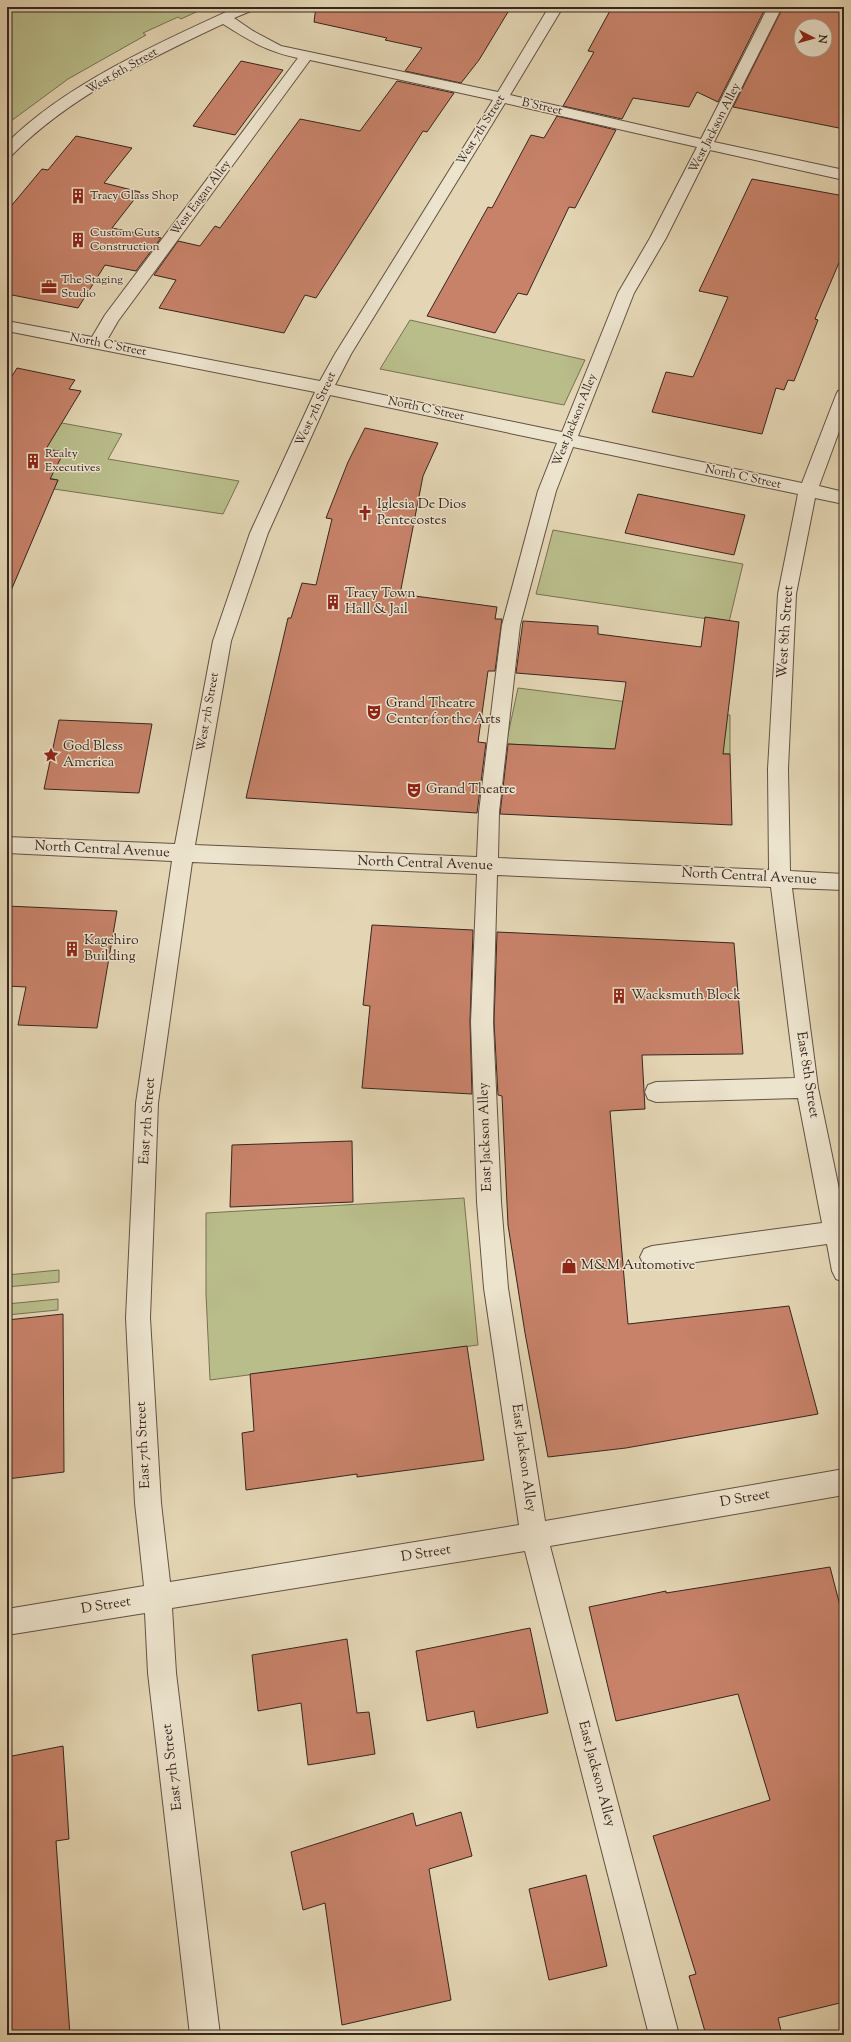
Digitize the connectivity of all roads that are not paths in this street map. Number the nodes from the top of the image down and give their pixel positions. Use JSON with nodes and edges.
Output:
{"nodes":[{"id":1,"x":248,"y":7,"type":"edge"},
{"id":2,"x":556,"y":7,"type":"edge"},
{"id":3,"x":775,"y":7,"type":"edge"},
{"id":4,"x":224,"y":18,"type":"junction"},
{"id":5,"x":307,"y":55,"type":"junction"},
{"id":6,"x":502,"y":97,"type":"junction"},
{"id":7,"x":706,"y":146,"type":"junction"},
{"id":8,"x":7,"y":152,"type":"edge"},
{"id":9,"x":844,"y":175,"type":"edge"},
{"id":10,"x":7,"y":326,"type":"edge"},
{"id":11,"x":97,"y":343,"type":"junction"},
{"id":12,"x":325,"y":388,"type":"junction"},
{"id":13,"x":844,"y":395,"type":"edge"},
{"id":14,"x":568,"y":439,"type":"junction"},
{"id":15,"x":808,"y":491,"type":"junction"},
{"id":16,"x":844,"y":498,"type":"edge"},
{"id":17,"x":7,"y":845,"type":"edge"},
{"id":18,"x":183,"y":854,"type":"junction"},
{"id":19,"x":488,"y":867,"type":"junction"},
{"id":20,"x":780,"y":878,"type":"junction"},
{"id":21,"x":844,"y":882,"type":"edge"},
{"id":22,"x":807,"y":1088,"type":"junction"},
{"id":23,"x":656,"y":1092,"type":"dead end"},
{"id":24,"x":836,"y":1232,"type":"junction"},
{"id":25,"x":652,"y":1257,"type":"dead end"},
{"id":26,"x":844,"y":1271,"type":"edge"},
{"id":27,"x":844,"y":1482,"type":"edge"},
{"id":28,"x":534,"y":1536,"type":"junction"},
{"id":29,"x":158,"y":1598,"type":"junction"},
{"id":30,"x":7,"y":1622,"type":"edge"},
{"id":31,"x":205,"y":2035,"type":"edge"},
{"id":32,"x":664,"y":2035,"type":"edge"}],
"edges":[{"from":1,"to":4,"type":"street","name":"West 6th Street"},
{"from":2,"to":6,"type":"street","name":"West 7th Street"},
{"from":3,"to":7,"type":"street","name":"West Jackson Alley"},
{"from":4,"to":5,"type":"street","name":"B Street"},
{"from":4,"to":8,"type":"street","name":"West 6th Street"},
{"from":5,"to":6,"type":"street","name":"B Street"},
{"from":5,"to":11,"type":"street","name":"West Eagan Alley"},
{"from":6,"to":7,"type":"street","name":"B Street"},
{"from":6,"to":12,"type":"street","name":"West 7th Street"},
{"from":7,"to":9,"type":"street","name":"B Street"},
{"from":7,"to":14,"type":"street","name":"West Jackson Alley"},
{"from":10,"to":11,"type":"street","name":"North C Street"},
{"from":11,"to":12,"type":"street","name":"North C Street"},
{"from":12,"to":14,"type":"street","name":"North C Street"},
{"from":12,"to":18,"type":"street","name":"West 7th Street"},
{"from":13,"to":15,"type":"street","name":"West 8th Street"},
{"from":14,"to":15,"type":"street","name":"North C Street"},
{"from":14,"to":19,"type":"street","name":"West Jackson Alley"},
{"from":15,"to":16,"type":"street","name":"North C Street"},
{"from":15,"to":20,"type":"street","name":"West 8th Street"},
{"from":17,"to":18,"type":"street","name":"North Central Avenue"},
{"from":18,"to":19,"type":"street","name":"North Central Avenue"},
{"from":18,"to":29,"type":"street","name":"East 7th Street"},
{"from":19,"to":20,"type":"street","name":"North Central Avenue"},
{"from":19,"to":28,"type":"street","name":"East Jackson Alley"},
{"from":20,"to":21,"type":"street","name":"North Central Avenue"},
{"from":20,"to":22,"type":"street","name":"East 8th Street"},
{"from":22,"to":23,"type":"street"},
{"from":22,"to":24,"type":"street","name":"East 8th Street"},
{"from":24,"to":25,"type":"street"},
{"from":24,"to":26,"type":"street","name":"East 8th Street"},
{"from":27,"to":28,"type":"street","name":"D Street"},
{"from":28,"to":29,"type":"street","name":"D Street"},
{"from":28,"to":32,"type":"street","name":"East Jackson Alley"},
{"from":29,"to":30,"type":"street","name":"D Street"},
{"from":29,"to":31,"type":"street","name":"East 7th Street"}]}
